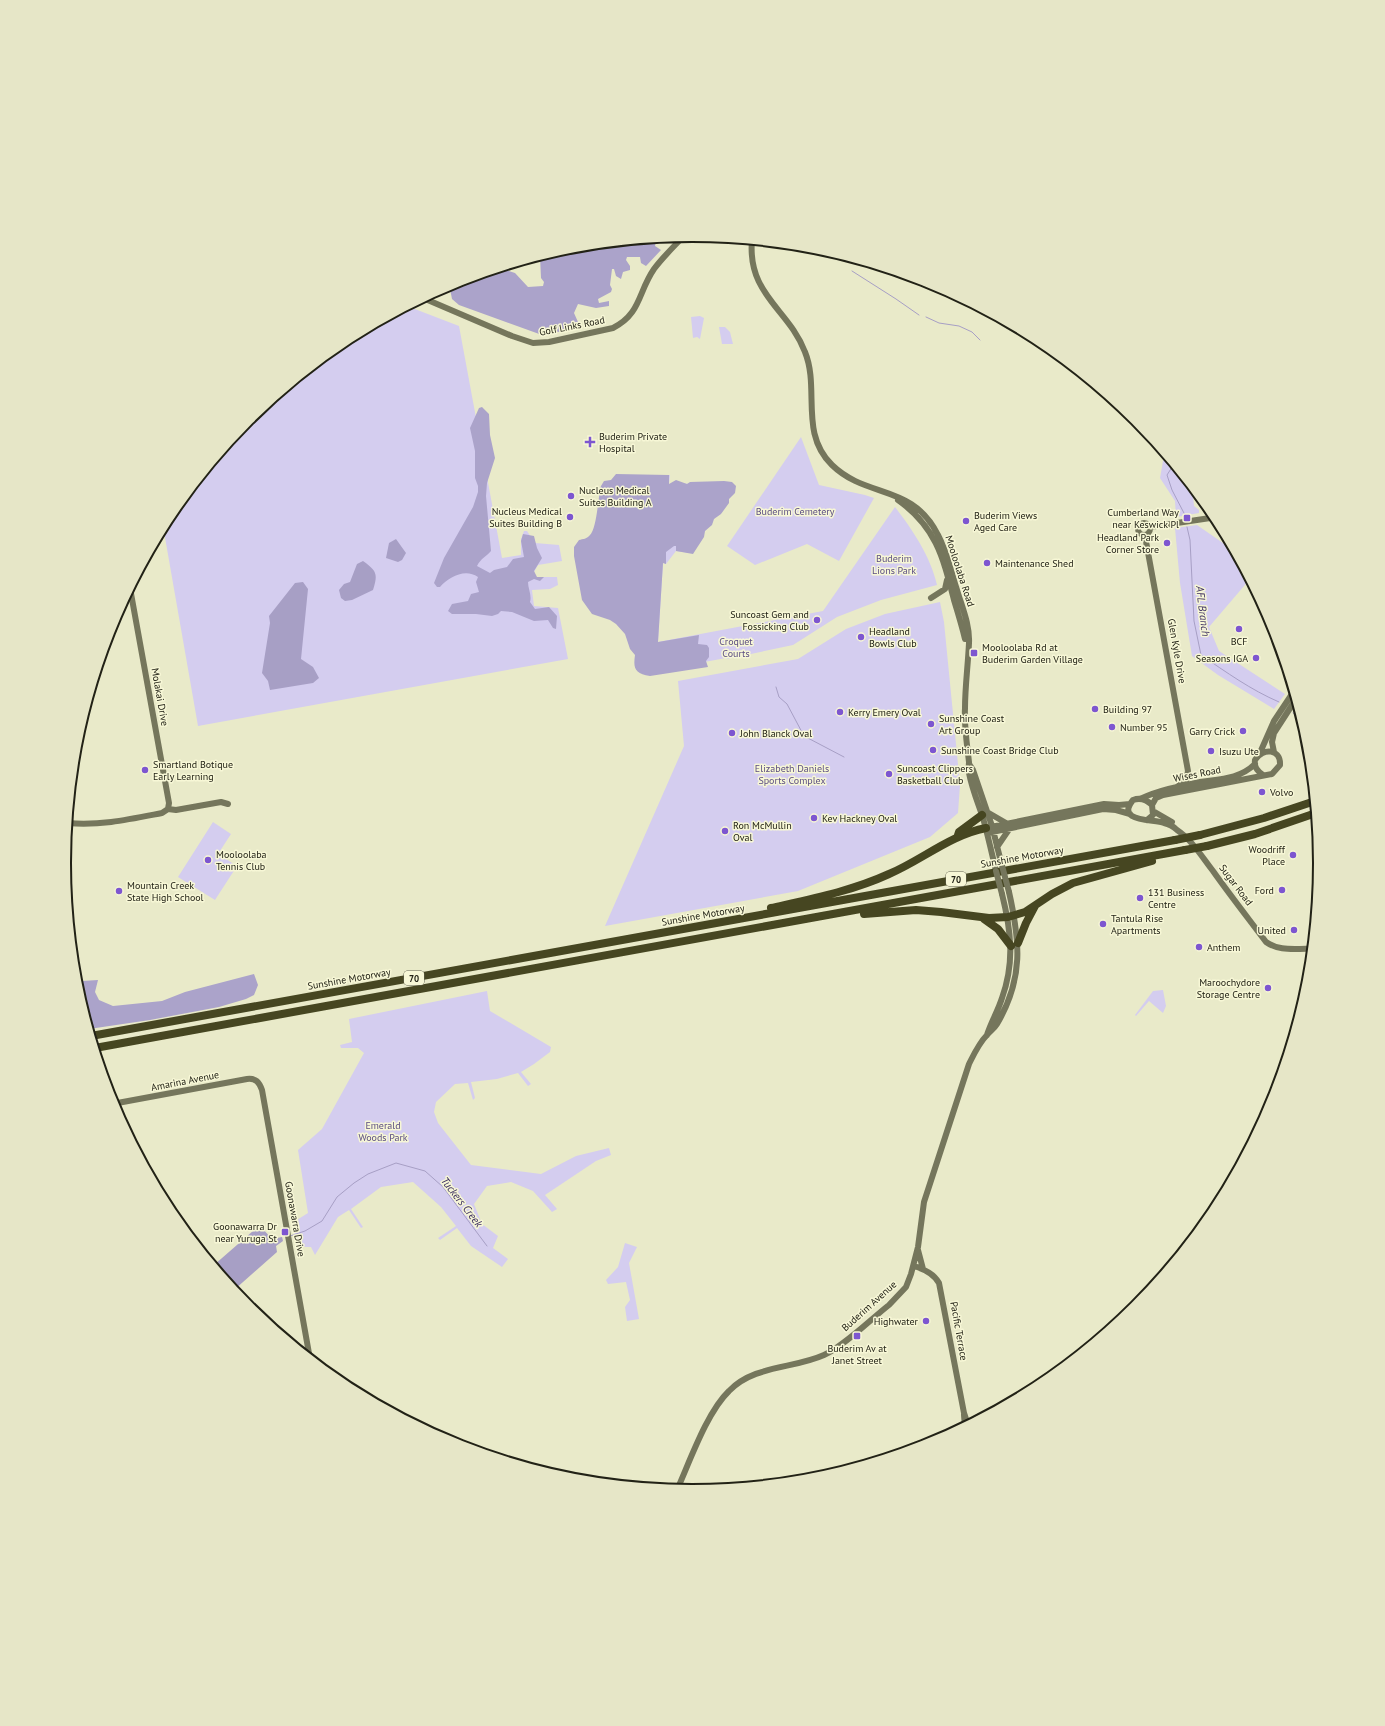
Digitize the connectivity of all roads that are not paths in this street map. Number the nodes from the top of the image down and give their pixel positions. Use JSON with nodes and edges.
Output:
{"nodes":[{"id":1,"x":678,"y":242,"type":"edge"},
{"id":2,"x":753,"y":245,"type":"edge"},
{"id":3,"x":429,"y":301,"type":"edge"},
{"id":4,"x":892,"y":495,"type":"junction"},
{"id":5,"x":1209,"y":518,"type":"edge"},
{"id":6,"x":1150,"y":527,"type":"junction"},
{"id":7,"x":1145,"y":536,"type":"junction"},
{"id":8,"x":946,"y":571,"type":"junction"},
{"id":9,"x":131,"y":596,"type":"edge"},
{"id":10,"x":931,"y":598,"type":"dead end"},
{"id":11,"x":968,"y":652,"type":"junction"},
{"id":12,"x":1291,"y":696,"type":"edge"},
{"id":13,"x":1293,"y":703,"type":"edge"},
{"id":14,"x":1274,"y":752,"type":"junction"},
{"id":15,"x":1259,"y":755,"type":"junction"},
{"id":16,"x":1255,"y":764,"type":"junction"},
{"id":17,"x":1188,"y":771,"type":"junction"},
{"id":18,"x":1263,"y":774,"type":"junction"},
{"id":19,"x":1201,"y":782,"type":"junction"},
{"id":20,"x":1175,"y":788,"type":"junction"},
{"id":21,"x":1140,"y":798,"type":"junction"},
{"id":22,"x":1311,"y":802,"type":"edge"},
{"id":23,"x":228,"y":804,"type":"dead end"},
{"id":24,"x":1130,"y":804,"type":"junction"},
{"id":25,"x":1153,"y":808,"type":"junction"},
{"id":26,"x":168,"y":809,"type":"junction"},
{"id":27,"x":985,"y":813,"type":"junction"},
{"id":28,"x":1130,"y":814,"type":"junction"},
{"id":29,"x":1312,"y":814,"type":"edge"},
{"id":30,"x":1147,"y":820,"type":"junction"},
{"id":31,"x":72,"y":823,"type":"edge"},
{"id":32,"x":1008,"y":826,"type":"junction"},
{"id":33,"x":990,"y":830,"type":"junction"},
{"id":34,"x":956,"y":838,"type":"junction"},
{"id":35,"x":1191,"y":842,"type":"junction"},
{"id":36,"x":997,"y":847,"type":"junction"},
{"id":37,"x":1167,"y":854,"type":"junction"},
{"id":38,"x":998,"y":862,"type":"junction"},
{"id":39,"x":1036,"y":906,"type":"junction"},
{"id":40,"x":1011,"y":917,"type":"junction"},
{"id":41,"x":982,"y":918,"type":"junction"},
{"id":42,"x":737,"y":919,"type":"junction"},
{"id":43,"x":783,"y":924,"type":"junction"},
{"id":44,"x":1015,"y":945,"type":"junction"},
{"id":45,"x":1308,"y":949,"type":"edge"},
{"id":46,"x":95,"y":1035,"type":"edge"},
{"id":47,"x":987,"y":1035,"type":"joint"},
{"id":48,"x":99,"y":1047,"type":"edge"},
{"id":49,"x":259,"y":1083,"type":"joint"},
{"id":50,"x":119,"y":1103,"type":"edge"},
{"id":51,"x":918,"y":1247,"type":"junction"},
{"id":52,"x":914,"y":1266,"type":"junction"},
{"id":53,"x":923,"y":1269,"type":"junction"},
{"id":54,"x":309,"y":1352,"type":"edge"},
{"id":55,"x":968,"y":1420,"type":"edge"},
{"id":56,"x":680,"y":1484,"type":"edge"}],
"edges":[{"from":1,"to":3,"type":"main road","name":"Golf Links Road"},
{"from":2,"to":4,"type":"main road","name":"Mooloolaba Road"},
{"from":4,"to":8,"type":"main road","name":"Mooloolaba Road"},
{"from":4,"to":11,"type":"main road","name":"Mooloolaba Road"},
{"from":5,"to":6,"type":"main road"},
{"from":6,"to":7,"type":"main road"},
{"from":6,"to":7,"type":"main road"},
{"from":7,"to":17,"type":"main road","name":"Glen Kyle Drive"},
{"from":8,"to":10,"type":"main road"},
{"from":8,"to":11,"type":"main road","name":"Mooloolaba Road"},
{"from":9,"to":26,"type":"main road","name":"Molakai Drive"},
{"from":11,"to":27,"type":"main road","name":"Mooloolaba Road"},
{"from":12,"to":15,"type":"main road"},
{"from":13,"to":14,"type":"main road"},
{"from":14,"to":15,"type":"main road"},
{"from":14,"to":18,"type":"main road"},
{"from":15,"to":16,"type":"main road"},
{"from":16,"to":18,"type":"main road"},
{"from":16,"to":19,"type":"main road","name":"Wises Road"},
{"from":17,"to":19,"type":"main road"},
{"from":17,"to":20,"type":"main road"},
{"from":18,"to":25,"type":"main road","name":"Wises Road"},
{"from":19,"to":20,"type":"main road","name":"Wises Road"},
{"from":20,"to":21,"type":"main road","name":"Wises Road"},
{"from":21,"to":24,"type":"main road"},
{"from":21,"to":25,"type":"main road"},
{"from":22,"to":42,"type":"highway","name":"Sunshine Motorway","number":"70","bridge":true},
{"from":23,"to":26,"type":"main road"},
{"from":24,"to":28,"type":"main road"},
{"from":24,"to":32,"type":"main road"},
{"from":25,"to":30,"type":"main road"},
{"from":25,"to":35,"type":"main road"},
{"from":26,"to":31,"type":"main road"},
{"from":27,"to":32,"type":"main road"},
{"from":27,"to":33,"type":"main road","name":"Mooloolaba Road"},
{"from":27,"to":34,"type":"highway"},
{"from":28,"to":30,"type":"main road"},
{"from":28,"to":32,"type":"main road"},
{"from":29,"to":37,"type":"highway","number":"70","bridge":true},
{"from":30,"to":35,"type":"main road","name":"Sugar Road"},
{"from":32,"to":33,"type":"main road"},
{"from":32,"to":36,"type":"main road"},
{"from":33,"to":34,"type":"highway"},
{"from":33,"to":36,"type":"main road","name":"Mooloolaba Road"},
{"from":33,"to":38,"type":"main road","name":"Mooloolaba Road"},
{"from":34,"to":42,"type":"highway"},
{"from":35,"to":45,"type":"main road","name":"Sugar Road"},
{"from":36,"to":38,"type":"main road","name":"Mooloolaba Road"},
{"from":37,"to":39,"type":"highway"},
{"from":37,"to":43,"type":"highway","number":"70"},
{"from":38,"to":40,"type":"main road","name":"Mooloolaba Road","bridge":true},
{"from":39,"to":40,"type":"highway"},
{"from":39,"to":44,"type":"highway"},
{"from":40,"to":41,"type":"highway"},
{"from":40,"to":44,"type":"main road","name":"Mooloolaba Road"},
{"from":41,"to":43,"type":"highway"},
{"from":41,"to":44,"type":"highway"},
{"from":42,"to":46,"type":"highway","name":"Sunshine Motorway","number":"70"},
{"from":43,"to":48,"type":"highway","number":"70"},
{"from":44,"to":47,"type":"main road","name":"Mooloolaba Road"},
{"from":47,"to":51,"type":"main road","name":"Buderim Avenue"},
{"from":49,"to":50,"type":"main road","name":"Amarina Avenue"},
{"from":49,"to":54,"type":"main road","name":"Goonawarra Drive"},
{"from":51,"to":52,"type":"main road","name":"Buderim Avenue"},
{"from":51,"to":53,"type":"main road"},
{"from":52,"to":53,"type":"main road","name":"Pacific Terrace"},
{"from":52,"to":56,"type":"main road","name":"Buderim Avenue"},
{"from":53,"to":55,"type":"main road","name":"Pacific Terrace"}]}
